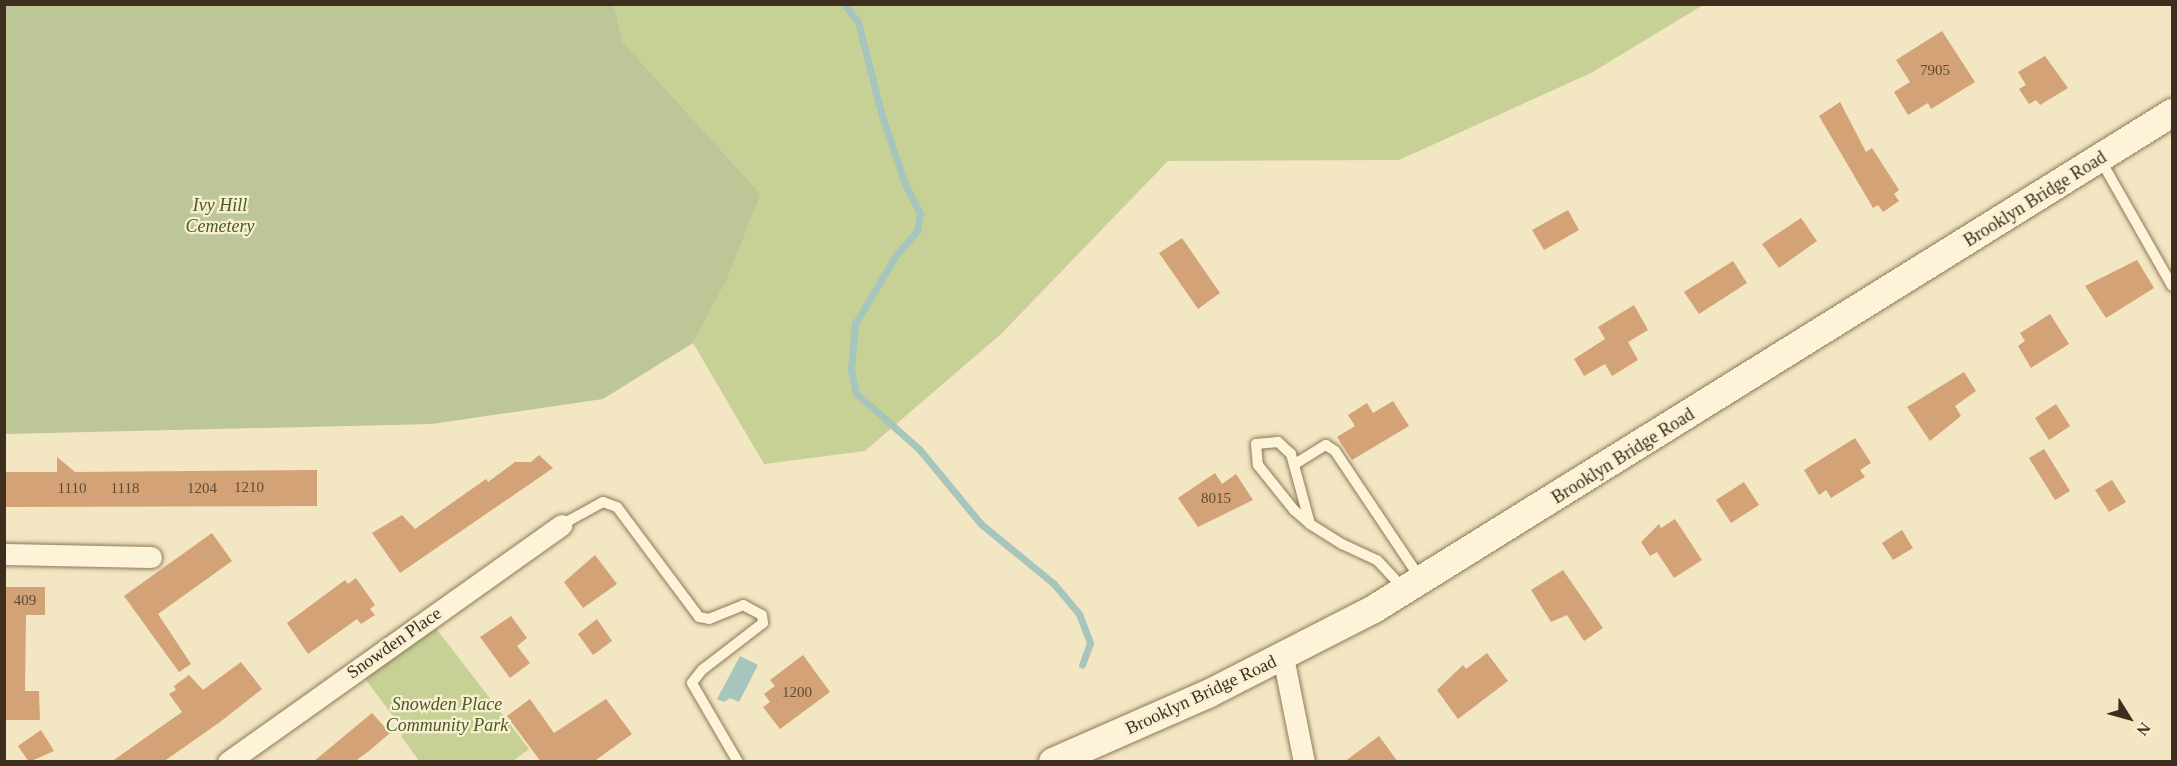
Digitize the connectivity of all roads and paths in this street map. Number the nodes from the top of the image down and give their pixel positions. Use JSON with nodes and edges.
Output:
{"nodes":[{"id":1,"x":2172,"y":113,"type":"edge"},
{"id":2,"x":2100,"y":158,"type":"junction"},
{"id":3,"x":2172,"y":286,"type":"edge"},
{"id":4,"x":1295,"y":464,"type":"junction"},
{"id":5,"x":1310,"y":524,"type":"junction"},
{"id":6,"x":561,"y":525,"type":"joint"},
{"id":7,"x":4,"y":554,"type":"edge"},
{"id":8,"x":151,"y":556,"type":"dead end"},
{"id":9,"x":1413,"y":585,"type":"junction"},
{"id":10,"x":1282,"y":657,"type":"junction"},
{"id":11,"x":228,"y":762,"type":"edge"},
{"id":12,"x":738,"y":762,"type":"edge"},
{"id":13,"x":1053,"y":762,"type":"edge"},
{"id":14,"x":1304,"y":762,"type":"edge"}],
"edges":[{"from":1,"to":2,"type":"street","name":"Brooklyn Bridge Road"},
{"from":2,"to":3,"type":"lane"},
{"from":2,"to":9,"type":"street","name":"Brooklyn Bridge Road"},
{"from":4,"to":5,"type":"lane"},
{"from":4,"to":5,"type":"lane"},
{"from":4,"to":9,"type":"lane"},
{"from":5,"to":9,"type":"lane"},
{"from":6,"to":11,"type":"street","name":"Snowden Place"},
{"from":6,"to":12,"type":"lane"},
{"from":7,"to":8,"type":"street"},
{"from":9,"to":10,"type":"street","name":"Brooklyn Bridge Road"},
{"from":10,"to":13,"type":"street","name":"Brooklyn Bridge Road"},
{"from":10,"to":14,"type":"street"}]}
